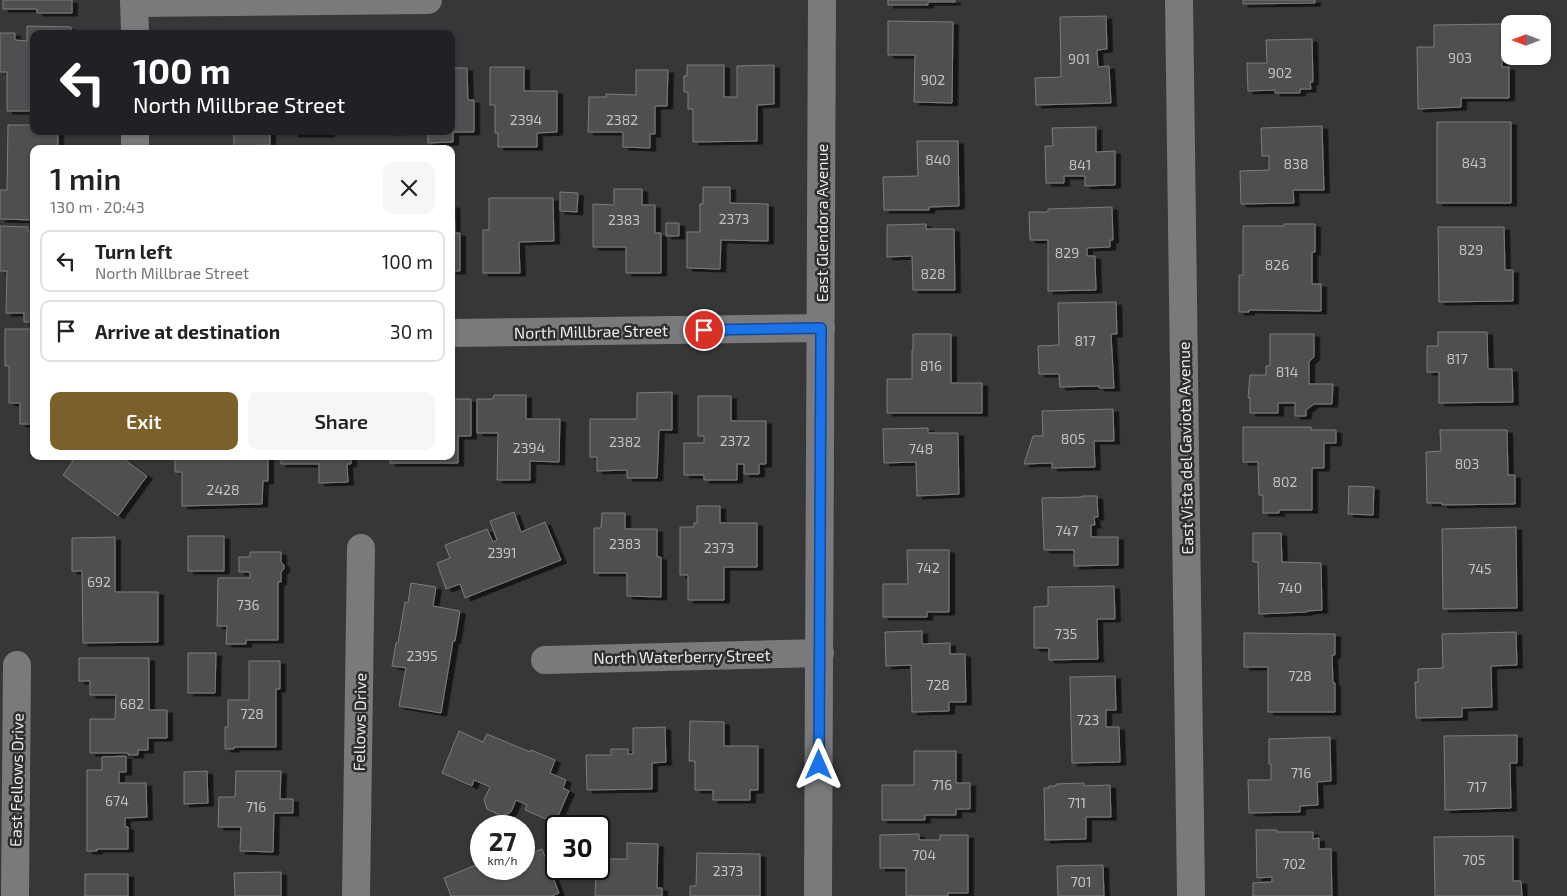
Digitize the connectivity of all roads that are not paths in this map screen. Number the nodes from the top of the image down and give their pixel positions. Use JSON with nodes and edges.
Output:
{"nodes":[{"id":1,"x":428,"y":0,"type":"edge"},
{"id":2,"x":822,"y":0,"type":"edge"},
{"id":3,"x":1179,"y":0,"type":"edge"},
{"id":4,"x":134,"y":1,"type":"edge"},
{"id":5,"x":135,"y":30,"type":"edge"},
{"id":6,"x":821,"y":328,"type":"junction"},
{"id":7,"x":455,"y":333,"type":"edge"},
{"id":8,"x":361,"y":548,"type":"dead end"},
{"id":9,"x":820,"y":653,"type":"junction"},
{"id":10,"x":545,"y":660,"type":"dead end"},
{"id":11,"x":17,"y":665,"type":"dead end"},
{"id":12,"x":15,"y":896,"type":"edge"},
{"id":13,"x":356,"y":896,"type":"edge"},
{"id":14,"x":818,"y":896,"type":"edge"},
{"id":15,"x":1191,"y":896,"type":"edge"}],
"edges":[{"from":1,"to":4,"type":"street"},
{"from":2,"to":6,"type":"street","name":"East Glendora Avenue"},
{"from":3,"to":15,"type":"street","name":"East Vista del Gaviota Avenue"},
{"from":4,"to":5,"type":"street"},
{"from":6,"to":7,"type":"street","name":"North Millbrae Street"},
{"from":6,"to":9,"type":"street","name":"East Glendora Avenue"},
{"from":8,"to":13,"type":"street","name":"Fellows Drive"},
{"from":9,"to":10,"type":"street","name":"North Waterberry Street"},
{"from":9,"to":14,"type":"street","name":"East Glendora Avenue"},
{"from":11,"to":12,"type":"street","name":"East Fellows Drive"}]}
